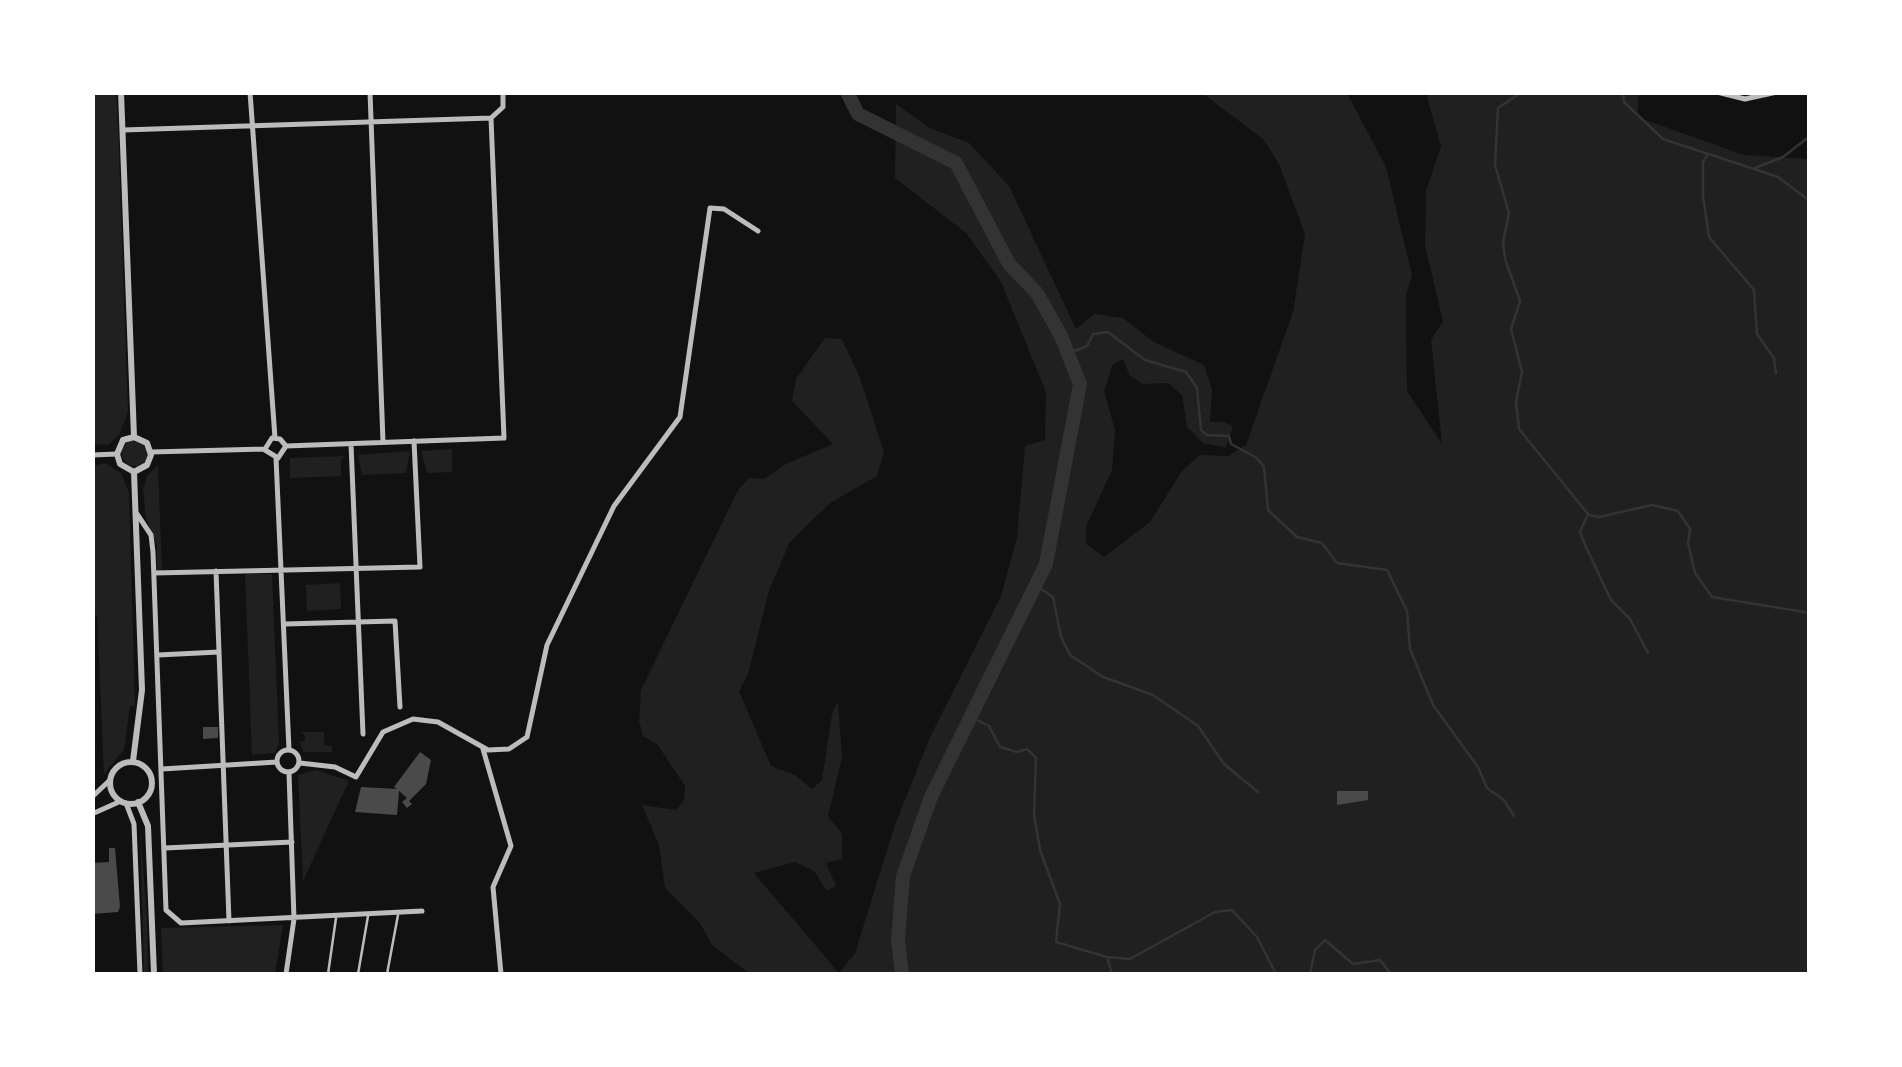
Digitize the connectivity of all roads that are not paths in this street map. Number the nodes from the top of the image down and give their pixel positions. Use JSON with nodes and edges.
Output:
{"nodes":[{"id":1,"x":121,"y":92,"type":"edge"},
{"id":2,"x":250,"y":92,"type":"edge"},
{"id":3,"x":370,"y":92,"type":"edge"},
{"id":4,"x":503,"y":92,"type":"edge"},
{"id":5,"x":1717,"y":92,"type":"edge"},
{"id":6,"x":1777,"y":92,"type":"edge"},
{"id":7,"x":491,"y":118,"type":"junction"},
{"id":8,"x":372,"y":121,"type":"junction"},
{"id":9,"x":251,"y":125,"type":"junction"},
{"id":10,"x":123,"y":130,"type":"junction"},
{"id":11,"x":758,"y":231,"type":"dead end"},
{"id":12,"x":134,"y":437,"type":"junction"},
{"id":13,"x":275,"y":438,"type":"junction"},
{"id":14,"x":383,"y":442,"type":"junction"},
{"id":15,"x":414,"y":442,"type":"junction"},
{"id":16,"x":350,"y":444,"type":"junction"},
{"id":17,"x":286,"y":446,"type":"junction"},
{"id":18,"x":265,"y":449,"type":"junction"},
{"id":19,"x":150,"y":452,"type":"junction"},
{"id":20,"x":117,"y":454,"type":"junction"},
{"id":21,"x":92,"y":455,"type":"edge"},
{"id":22,"x":276,"y":458,"type":"junction"},
{"id":23,"x":134,"y":472,"type":"junction"},
{"id":24,"x":136,"y":514,"type":"junction"},
{"id":25,"x":357,"y":568,"type":"junction"},
{"id":26,"x":281,"y":569,"type":"junction"},
{"id":27,"x":216,"y":570,"type":"junction"},
{"id":28,"x":154,"y":573,"type":"junction"},
{"id":29,"x":359,"y":622,"type":"junction"},
{"id":30,"x":284,"y":624,"type":"junction"},
{"id":31,"x":219,"y":652,"type":"junction"},
{"id":32,"x":158,"y":655,"type":"junction"},
{"id":33,"x":400,"y":707,"type":"dead end"},
{"id":34,"x":362,"y":734,"type":"dead end"},
{"id":35,"x":482,"y":749,"type":"junction"},
{"id":36,"x":289,"y":750,"type":"junction"},
{"id":37,"x":133,"y":762,"type":"junction"},
{"id":38,"x":277,"y":762,"type":"junction"},
{"id":39,"x":300,"y":763,"type":"junction"},
{"id":40,"x":224,"y":766,"type":"junction"},
{"id":41,"x":162,"y":769,"type":"junction"},
{"id":42,"x":289,"y":773,"type":"junction"},
{"id":43,"x":110,"y":780,"type":"junction"},
{"id":44,"x":92,"y":797,"type":"edge"},
{"id":45,"x":123,"y":802,"type":"junction"},
{"id":46,"x":138,"y":802,"type":"junction"},
{"id":47,"x":92,"y":814,"type":"edge"},
{"id":48,"x":292,"y":842,"type":"junction"},
{"id":49,"x":226,"y":844,"type":"junction"},
{"id":50,"x":165,"y":848,"type":"junction"},
{"id":51,"x":422,"y":912,"type":"dead end"},
{"id":52,"x":398,"y":913,"type":"junction"},
{"id":53,"x":368,"y":915,"type":"junction"},
{"id":54,"x":336,"y":916,"type":"junction"},
{"id":55,"x":294,"y":919,"type":"junction"},
{"id":56,"x":229,"y":921,"type":"junction"},
{"id":57,"x":140,"y":974,"type":"edge"},
{"id":58,"x":154,"y":974,"type":"edge"},
{"id":59,"x":286,"y":974,"type":"edge"},
{"id":60,"x":328,"y":974,"type":"edge"},
{"id":61,"x":358,"y":974,"type":"edge"},
{"id":62,"x":387,"y":974,"type":"edge"},
{"id":63,"x":501,"y":974,"type":"edge"}],
"edges":[{"from":1,"to":10,"type":"street"},
{"from":2,"to":9,"type":"street"},
{"from":3,"to":8,"type":"street"},
{"from":4,"to":7,"type":"street"},
{"from":5,"to":6,"type":"street"},
{"from":7,"to":8,"type":"street"},
{"from":7,"to":15,"type":"street"},
{"from":8,"to":9,"type":"street"},
{"from":8,"to":14,"type":"street"},
{"from":9,"to":10,"type":"street"},
{"from":9,"to":13,"type":"street"},
{"from":10,"to":12,"type":"street"},
{"from":11,"to":35,"type":"street"},
{"from":12,"to":19,"type":"street"},
{"from":12,"to":20,"type":"street"},
{"from":13,"to":17,"type":"street"},
{"from":13,"to":18,"type":"street"},
{"from":14,"to":15,"type":"street"},
{"from":14,"to":16,"type":"street"},
{"from":15,"to":25,"type":"street"},
{"from":16,"to":17,"type":"street"},
{"from":16,"to":25,"type":"street"},
{"from":17,"to":22,"type":"street"},
{"from":18,"to":19,"type":"street"},
{"from":18,"to":22,"type":"street"},
{"from":19,"to":23,"type":"street"},
{"from":20,"to":21,"type":"street"},
{"from":20,"to":23,"type":"street"},
{"from":22,"to":26,"type":"street"},
{"from":23,"to":24,"type":"street"},
{"from":24,"to":28,"type":"street"},
{"from":24,"to":37,"type":"street"},
{"from":25,"to":26,"type":"street"},
{"from":25,"to":29,"type":"street"},
{"from":26,"to":27,"type":"street"},
{"from":26,"to":30,"type":"street"},
{"from":27,"to":28,"type":"street"},
{"from":27,"to":31,"type":"street"},
{"from":28,"to":32,"type":"street"},
{"from":29,"to":30,"type":"street"},
{"from":29,"to":33,"type":"street"},
{"from":29,"to":34,"type":"street"},
{"from":30,"to":36,"type":"street"},
{"from":31,"to":32,"type":"street"},
{"from":31,"to":40,"type":"street"},
{"from":32,"to":41,"type":"street"},
{"from":35,"to":39,"type":"street"},
{"from":35,"to":63,"type":"street"},
{"from":36,"to":38,"type":"street"},
{"from":36,"to":39,"type":"street"},
{"from":37,"to":43,"type":"street"},
{"from":37,"to":46,"type":"street"},
{"from":38,"to":40,"type":"street"},
{"from":38,"to":42,"type":"street"},
{"from":39,"to":42,"type":"street"},
{"from":40,"to":41,"type":"street"},
{"from":40,"to":49,"type":"street"},
{"from":41,"to":50,"type":"street"},
{"from":42,"to":48,"type":"street"},
{"from":43,"to":44,"type":"street"},
{"from":43,"to":45,"type":"street"},
{"from":45,"to":46,"type":"street"},
{"from":45,"to":47,"type":"street"},
{"from":45,"to":57,"type":"street"},
{"from":46,"to":58,"type":"street"},
{"from":48,"to":49,"type":"street"},
{"from":48,"to":55,"type":"street"},
{"from":49,"to":50,"type":"street"},
{"from":49,"to":56,"type":"street"},
{"from":50,"to":56,"type":"street"},
{"from":51,"to":52,"type":"street"},
{"from":52,"to":53,"type":"street"},
{"from":52,"to":62,"type":"lane"},
{"from":53,"to":54,"type":"street"},
{"from":53,"to":61,"type":"lane"},
{"from":54,"to":55,"type":"street"},
{"from":54,"to":60,"type":"lane"},
{"from":55,"to":56,"type":"street"},
{"from":55,"to":59,"type":"street"}]}
